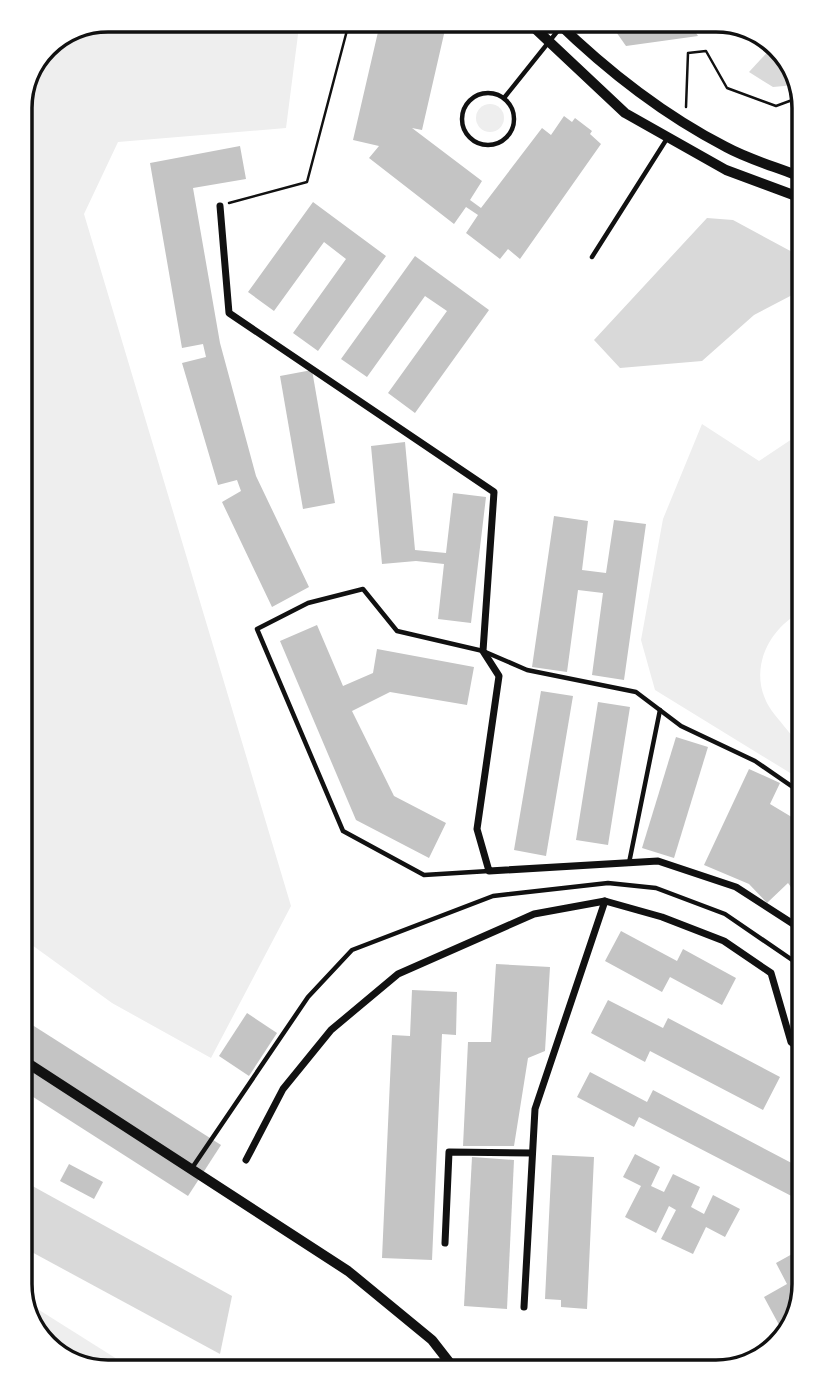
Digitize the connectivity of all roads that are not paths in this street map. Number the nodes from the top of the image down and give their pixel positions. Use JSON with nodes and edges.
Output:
{"nodes":[{"id":1,"x":538,"y":32,"type":"edge"},
{"id":2,"x":554,"y":32,"type":"edge"},
{"id":3,"x":568,"y":32,"type":"edge"},
{"id":4,"x":549,"y":42,"type":"junction"},
{"id":5,"x":504,"y":98,"type":"junction"},
{"id":6,"x":668,"y":137,"type":"junction"},
{"id":7,"x":792,"y":173,"type":"edge"},
{"id":8,"x":792,"y":195,"type":"edge"},
{"id":9,"x":220,"y":206,"type":"road end"},
{"id":10,"x":592,"y":257,"type":"dead end"},
{"id":11,"x":483,"y":650,"type":"junction"},
{"id":12,"x":660,"y":710,"type":"junction"},
{"id":13,"x":792,"y":786,"type":"edge"},
{"id":14,"x":629,"y":863,"type":"junction"},
{"id":15,"x":489,"y":871,"type":"junction"},
{"id":16,"x":605,"y":901,"type":"junction"},
{"id":17,"x":792,"y":923,"type":"edge"},
{"id":18,"x":792,"y":960,"type":"edge"},
{"id":19,"x":792,"y":1043,"type":"edge"},
{"id":20,"x":32,"y":1066,"type":"edge"},
{"id":21,"x":533,"y":1153,"type":"junction"},
{"id":22,"x":246,"y":1160,"type":"dead end"},
{"id":23,"x":191,"y":1168,"type":"junction"},
{"id":24,"x":445,"y":1243,"type":"dead end"},
{"id":25,"x":524,"y":1307,"type":"dead end"},
{"id":26,"x":447,"y":1360,"type":"edge"}],
"edges":[{"from":1,"to":4,"type":"street"},
{"from":2,"to":4,"type":"lane"},
{"from":3,"to":7,"type":"street"},
{"from":4,"to":5,"type":"lane"},
{"from":4,"to":6,"type":"street"},
{"from":5,"to":5,"type":"lane"},
{"from":6,"to":8,"type":"street"},
{"from":6,"to":10,"type":"lane"},
{"from":9,"to":11,"type":"street"},
{"from":11,"to":12,"type":"lane"},
{"from":11,"to":15,"type":"street"},
{"from":11,"to":15,"type":"lane"},
{"from":12,"to":13,"type":"lane"},
{"from":12,"to":14,"type":"lane"},
{"from":14,"to":15,"type":"street"},
{"from":14,"to":17,"type":"street"},
{"from":16,"to":19,"type":"street"},
{"from":16,"to":21,"type":"street"},
{"from":16,"to":22,"type":"street"},
{"from":18,"to":23,"type":"lane"},
{"from":20,"to":23,"type":"street"},
{"from":21,"to":24,"type":"street"},
{"from":21,"to":25,"type":"street"},
{"from":23,"to":26,"type":"street"}]}
